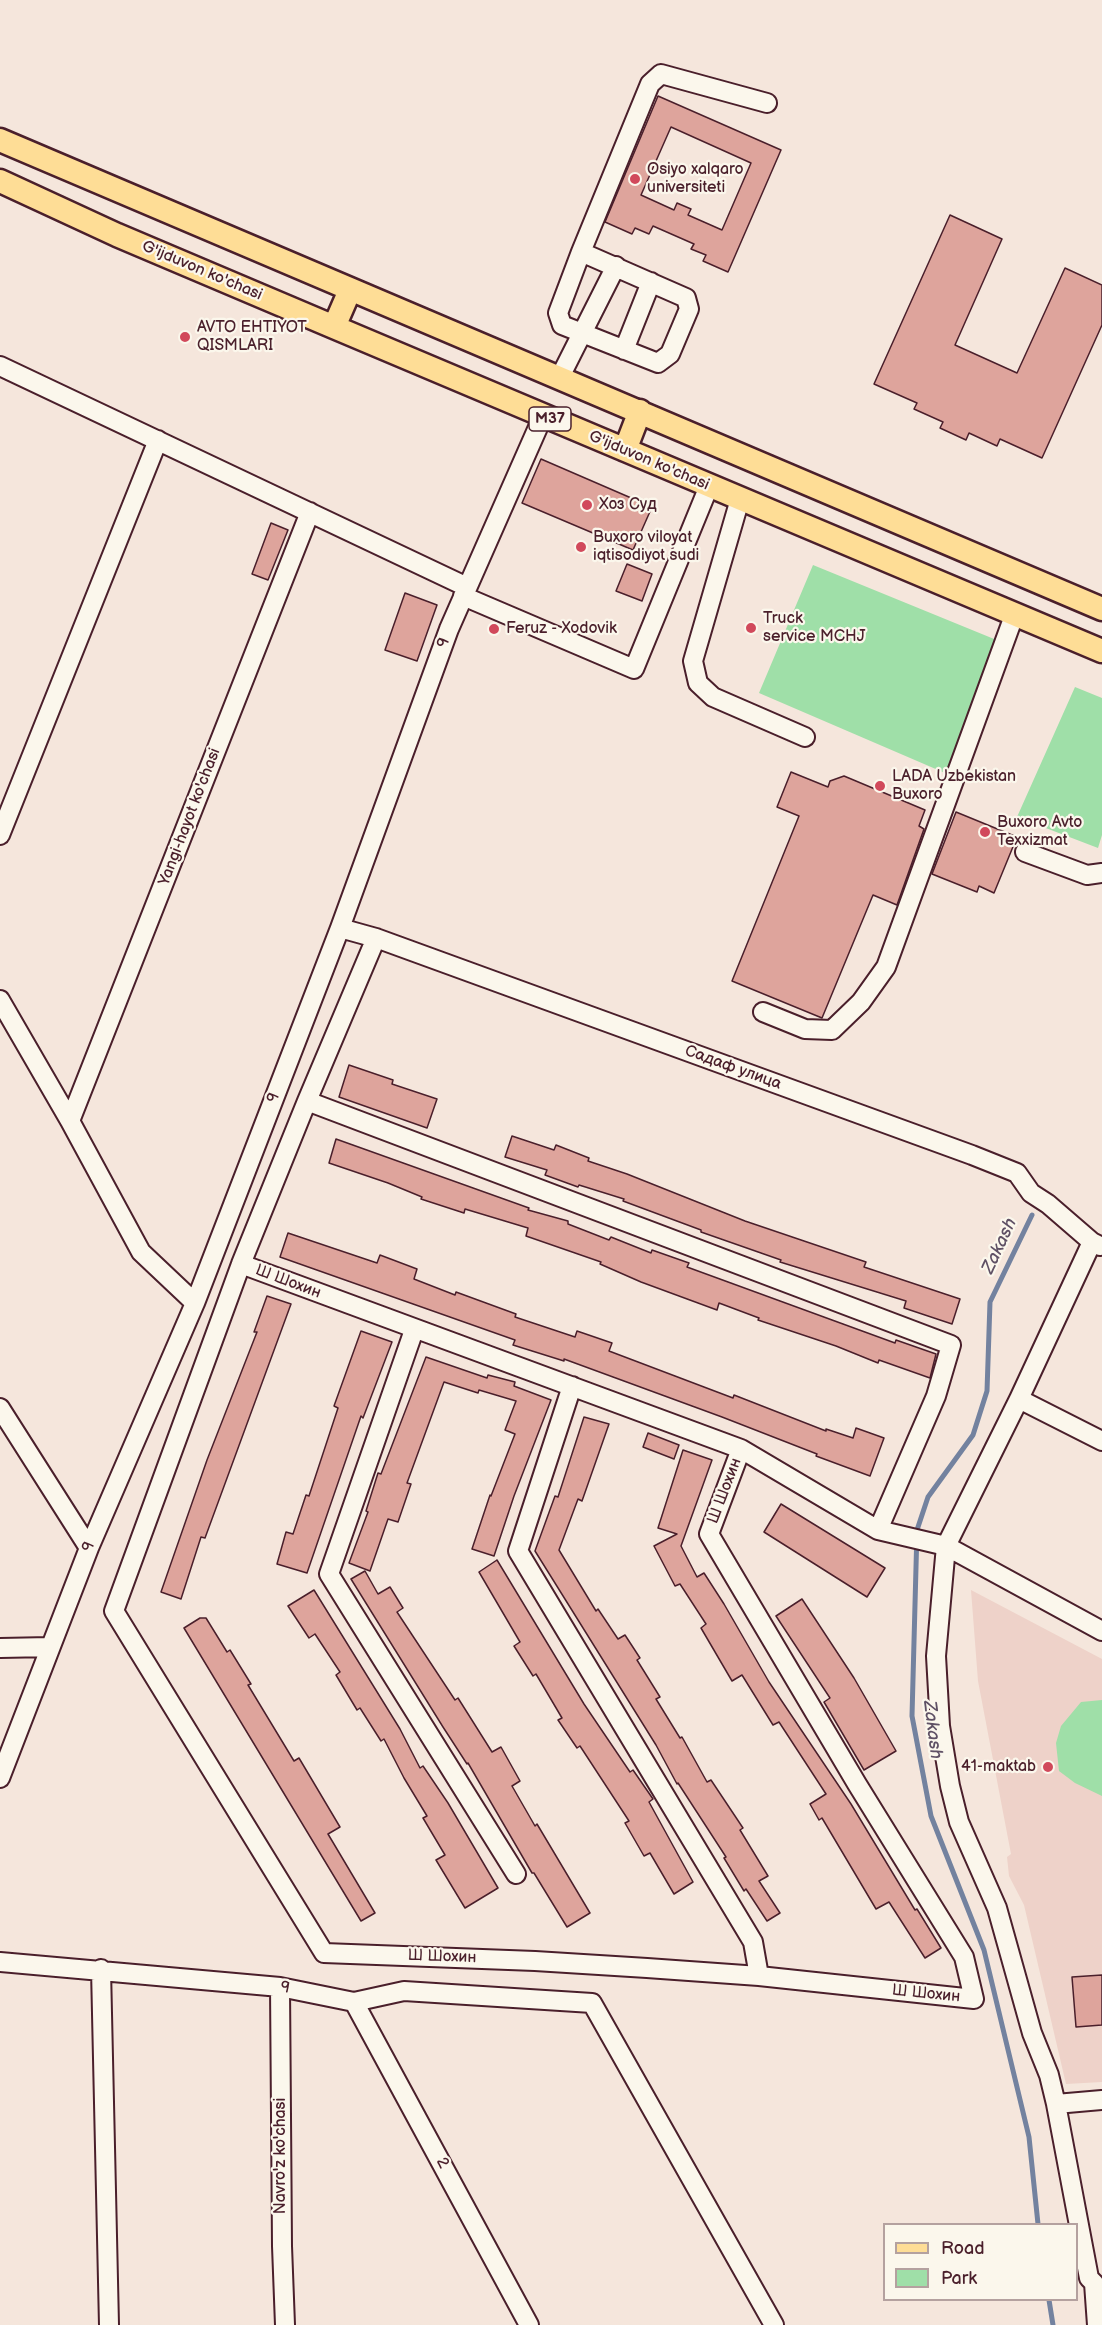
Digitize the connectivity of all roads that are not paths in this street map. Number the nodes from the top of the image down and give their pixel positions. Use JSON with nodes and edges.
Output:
{"nodes":[{"id":1,"x":767,"y":103,"type":"dead end"},
{"id":2,"x":0,"y":140,"type":"edge"},
{"id":3,"x":0,"y":181,"type":"edge"},
{"id":4,"x":581,"y":252,"type":"junction"},
{"id":5,"x":616,"y":266,"type":"junction"},
{"id":6,"x":651,"y":282,"type":"junction"},
{"id":7,"x":350,"y":290,"type":"junction"},
{"id":8,"x":334,"y":327,"type":"junction"},
{"id":9,"x":582,"y":334,"type":"junction"},
{"id":10,"x":624,"y":350,"type":"junction"},
{"id":11,"x":0,"y":367,"type":"edge"},
{"id":12,"x":560,"y":377,"type":"junction"},
{"id":13,"x":640,"y":411,"type":"junction"},
{"id":14,"x":543,"y":416,"type":"junction"},
{"id":15,"x":158,"y":440,"type":"junction"},
{"id":16,"x":625,"y":450,"type":"junction"},
{"id":17,"x":709,"y":486,"type":"junction"},
{"id":18,"x":740,"y":499,"type":"junction"},
{"id":19,"x":310,"y":512,"type":"junction"},
{"id":20,"x":465,"y":591,"type":"junction"},
{"id":21,"x":1102,"y":609,"type":"edge"},
{"id":22,"x":1015,"y":613,"type":"junction"},
{"id":23,"x":1102,"y":651,"type":"edge"},
{"id":24,"x":806,"y":737,"type":"dead end"},
{"id":25,"x":0,"y":835,"type":"edge"},
{"id":26,"x":1025,"y":852,"type":"dead end"},
{"id":27,"x":1102,"y":873,"type":"edge"},
{"id":28,"x":340,"y":927,"type":"junction"},
{"id":29,"x":376,"y":939,"type":"junction"},
{"id":30,"x":0,"y":1000,"type":"edge"},
{"id":31,"x":763,"y":1012,"type":"dead end"},
{"id":32,"x":307,"y":1101,"type":"junction"},
{"id":33,"x":70,"y":1121,"type":"junction"},
{"id":34,"x":1097,"y":1245,"type":"edge"},
{"id":35,"x":241,"y":1264,"type":"junction"},
{"id":36,"x":195,"y":1303,"type":"junction"},
{"id":37,"x":414,"y":1330,"type":"junction"},
{"id":38,"x":572,"y":1386,"type":"junction"},
{"id":39,"x":1019,"y":1399,"type":"junction"},
{"id":40,"x":0,"y":1408,"type":"edge"},
{"id":41,"x":1102,"y":1441,"type":"edge"},
{"id":42,"x":741,"y":1449,"type":"junction"},
{"id":43,"x":878,"y":1530,"type":"junction"},
{"id":44,"x":946,"y":1546,"type":"junction"},
{"id":45,"x":89,"y":1548,"type":"junction"},
{"id":46,"x":1102,"y":1631,"type":"edge"},
{"id":47,"x":50,"y":1647,"type":"junction"},
{"id":48,"x":0,"y":1648,"type":"edge"},
{"id":49,"x":0,"y":1778,"type":"edge"},
{"id":50,"x":516,"y":1874,"type":"dead end"},
{"id":51,"x":0,"y":1962,"type":"edge"},
{"id":52,"x":101,"y":1969,"type":"junction"},
{"id":53,"x":759,"y":1976,"type":"junction"},
{"id":54,"x":280,"y":1986,"type":"junction"},
{"id":55,"x":354,"y":2002,"type":"junction"},
{"id":56,"x":1102,"y":2100,"type":"edge"},
{"id":57,"x":1056,"y":2104,"type":"junction"},
{"id":58,"x":1098,"y":2283,"type":"edge"},
{"id":59,"x":109,"y":2325,"type":"edge"},
{"id":60,"x":285,"y":2325,"type":"edge"},
{"id":61,"x":529,"y":2325,"type":"edge"},
{"id":62,"x":774,"y":2325,"type":"edge"},
{"id":63,"x":1097,"y":2325,"type":"edge"}],
"edges":[{"from":1,"to":4,"type":"street"},
{"from":2,"to":7,"type":"main road","number":"M37"},
{"from":3,"to":8,"type":"main road","name":"G'ijduvon ko'chasi","number":"M37"},
{"from":4,"to":5,"type":"street"},
{"from":4,"to":9,"type":"street"},
{"from":5,"to":6,"type":"street"},
{"from":5,"to":9,"type":"street"},
{"from":6,"to":10,"type":"street"},
{"from":6,"to":10,"type":"street"},
{"from":7,"to":8,"type":"main road"},
{"from":7,"to":12,"type":"main road","number":"M37"},
{"from":8,"to":14,"type":"main road","name":"G'ijduvon ko'chasi","number":"M37"},
{"from":9,"to":10,"type":"street"},
{"from":9,"to":12,"type":"street"},
{"from":11,"to":15,"type":"street"},
{"from":12,"to":13,"type":"main road","number":"M37"},
{"from":13,"to":16,"type":"main road"},
{"from":13,"to":21,"type":"main road","number":"M37"},
{"from":14,"to":16,"type":"main road","name":"G'ijduvon ko'chasi","number":"M37"},
{"from":14,"to":20,"type":"street","name":"9"},
{"from":15,"to":19,"type":"street"},
{"from":15,"to":25,"type":"street"},
{"from":16,"to":17,"type":"main road","name":"G'ijduvon ko'chasi","number":"M37"},
{"from":17,"to":18,"type":"main road","name":"G'ijduvon ko'chasi","number":"M37"},
{"from":17,"to":20,"type":"street"},
{"from":18,"to":22,"type":"main road","name":"G'ijduvon ko'chasi","number":"M37"},
{"from":18,"to":24,"type":"street"},
{"from":19,"to":20,"type":"street"},
{"from":19,"to":33,"type":"street","name":"Yangi-hayot ko'chasi"},
{"from":20,"to":28,"type":"street","name":"9"},
{"from":22,"to":23,"type":"main road","name":"G'ijduvon ko'chasi","number":"M37"},
{"from":22,"to":31,"type":"street"},
{"from":26,"to":27,"type":"street"},
{"from":28,"to":29,"type":"street","name":"Садаф улица"},
{"from":28,"to":36,"type":"street","name":"9"},
{"from":29,"to":32,"type":"street"},
{"from":29,"to":34,"type":"street","name":"Садаф улица"},
{"from":30,"to":33,"type":"street"},
{"from":32,"to":35,"type":"street"},
{"from":32,"to":43,"type":"street"},
{"from":33,"to":36,"type":"street"},
{"from":34,"to":39,"type":"street"},
{"from":35,"to":37,"type":"street","name":"Ш Шохин"},
{"from":35,"to":53,"type":"street","name":"Ш Шохин"},
{"from":36,"to":45,"type":"street","name":"9"},
{"from":37,"to":38,"type":"street","name":"Ш Шохин"},
{"from":37,"to":50,"type":"street"},
{"from":38,"to":42,"type":"street","name":"Ш Шохин"},
{"from":38,"to":53,"type":"street"},
{"from":39,"to":41,"type":"street"},
{"from":39,"to":44,"type":"street"},
{"from":40,"to":45,"type":"street"},
{"from":42,"to":43,"type":"street","name":"Ш Шохин"},
{"from":42,"to":53,"type":"street","name":"Ш Шохин"},
{"from":43,"to":44,"type":"street","name":"Ш Шохин"},
{"from":44,"to":46,"type":"street"},
{"from":44,"to":57,"type":"street"},
{"from":45,"to":47,"type":"street","name":"9"},
{"from":47,"to":48,"type":"street"},
{"from":47,"to":49,"type":"street","name":"9"},
{"from":51,"to":52,"type":"street","name":"9"},
{"from":52,"to":54,"type":"street","name":"9"},
{"from":52,"to":59,"type":"street"},
{"from":54,"to":55,"type":"street","name":"9"},
{"from":54,"to":60,"type":"street","name":"Navro'z ko'chasi"},
{"from":55,"to":61,"type":"street","name":"2"},
{"from":55,"to":62,"type":"street"},
{"from":56,"to":57,"type":"street"},
{"from":57,"to":58,"type":"street"},
{"from":58,"to":63,"type":"street"}]}
